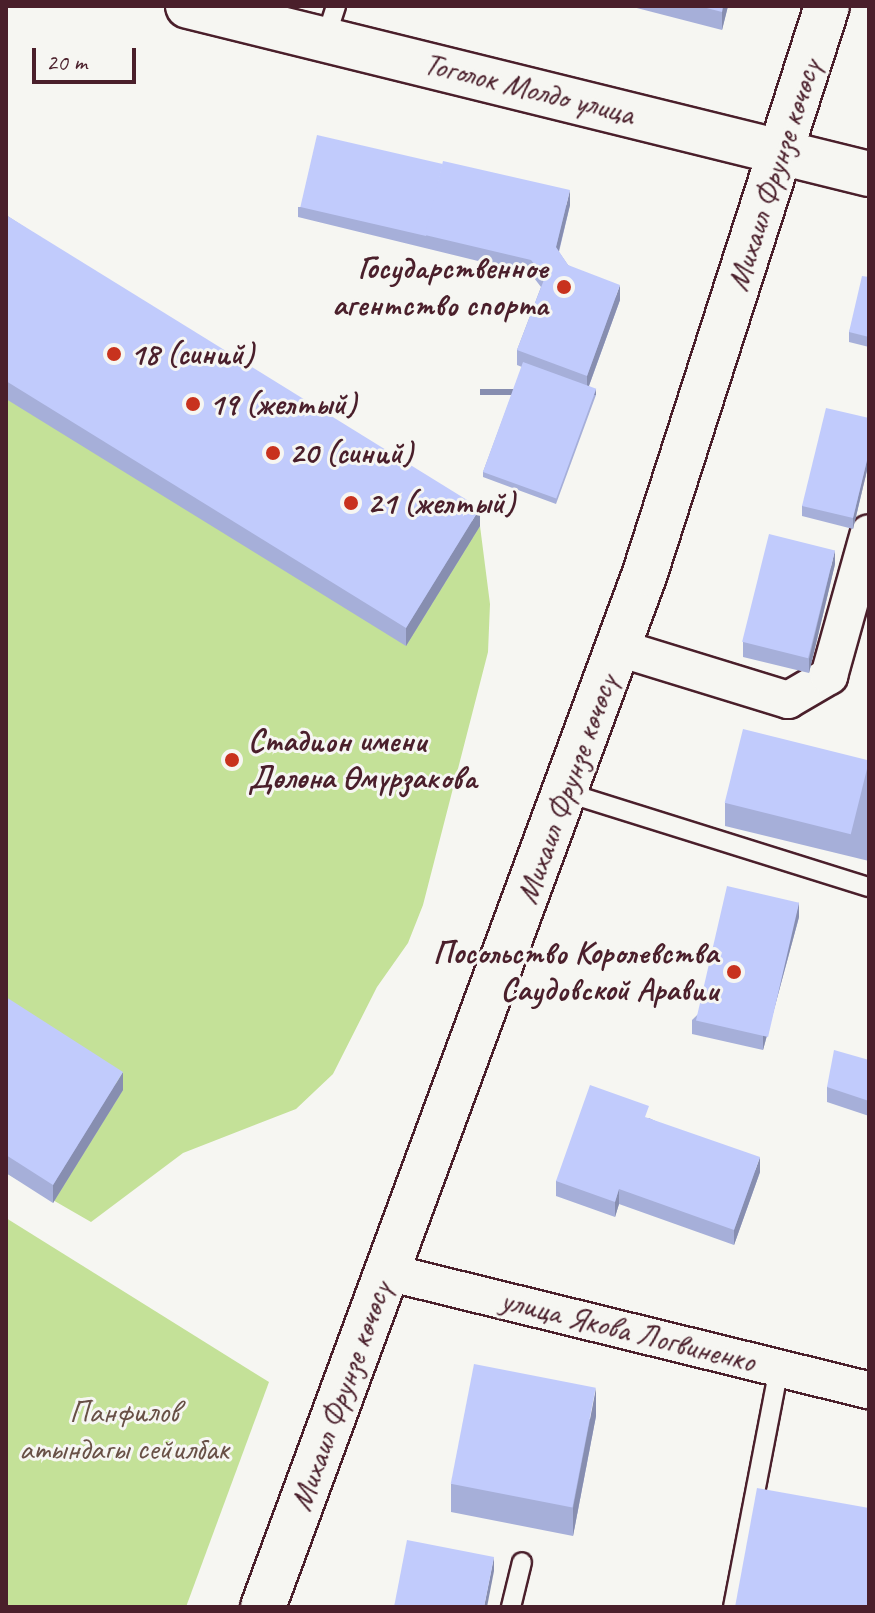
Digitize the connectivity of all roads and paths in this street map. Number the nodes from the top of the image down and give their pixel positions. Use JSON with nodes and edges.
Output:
{"nodes":[{"id":1,"x":188,"y":6,"type":"edge"},
{"id":2,"x":827,"y":6,"type":"edge"},
{"id":3,"x":330,"y":23,"type":"edge"},
{"id":4,"x":784,"y":152,"type":"junction"},
{"id":5,"x":869,"y":174,"type":"edge"},
{"id":6,"x":869,"y":533,"type":"edge"},
{"id":7,"x":619,"y":648,"type":"junction"},
{"id":8,"x":565,"y":792,"type":"junction"},
{"id":9,"x":869,"y":887,"type":"edge"},
{"id":10,"x":387,"y":1272,"type":"junction"},
{"id":11,"x":779,"y":1368,"type":"junction"},
{"id":12,"x":869,"y":1390,"type":"edge"},
{"id":13,"x":522,"y":1562,"type":"dead end"},
{"id":14,"x":263,"y":1607,"type":"edge"},
{"id":15,"x":511,"y":1607,"type":"edge"},
{"id":16,"x":733,"y":1607,"type":"edge"}],
"edges":[{"from":1,"to":3,"type":"main road","name":"Тоголок Молдо улица"},
{"from":2,"to":4,"type":"main road","name":"Михаил Фрунзе көчөсү"},
{"from":3,"to":4,"type":"main road","name":"Тоголок Молдо улица"},
{"from":4,"to":5,"type":"main road","name":"Тоголок Молдо улица"},
{"from":4,"to":7,"type":"main road","name":"Михаил Фрунзе көчөсү"},
{"from":6,"to":7,"type":"street"},
{"from":7,"to":8,"type":"main road","name":"Михаил Фрунзе көчөсү"},
{"from":8,"to":9,"type":"lane"},
{"from":8,"to":10,"type":"main road","name":"Михаил Фрунзе көчөсү"},
{"from":10,"to":11,"type":"street","name":"улица Якова Логвиненко"},
{"from":10,"to":14,"type":"main road","name":"Михаил Фрунзе көчөсү"},
{"from":11,"to":12,"type":"street","name":"улица Якова Логвиненко"},
{"from":11,"to":16,"type":"lane"},
{"from":13,"to":15,"type":"lane"}]}
